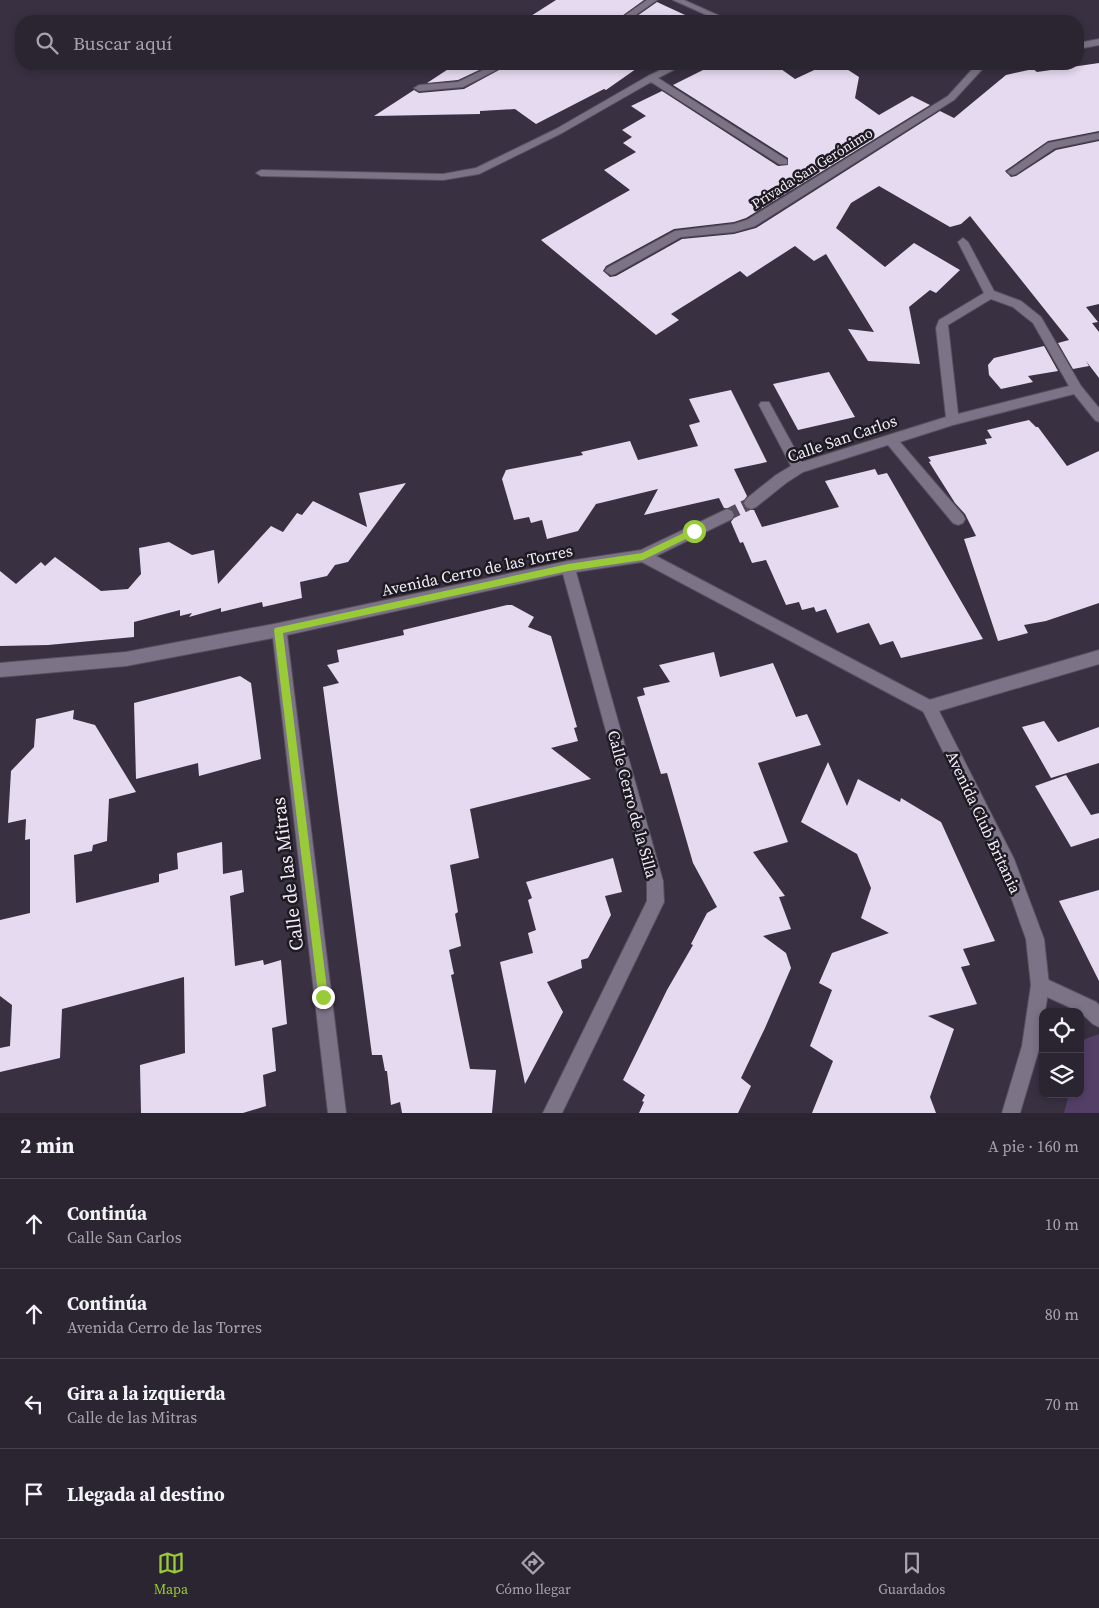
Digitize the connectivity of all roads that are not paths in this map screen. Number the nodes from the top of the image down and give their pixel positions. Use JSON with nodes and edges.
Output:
{"nodes":[{"id":1,"x":652,"y":0,"type":"edge"},
{"id":2,"x":677,"y":0,"type":"edge"},
{"id":3,"x":630,"y":15,"type":"edge"},
{"id":4,"x":713,"y":15,"type":"edge"},
{"id":5,"x":1099,"y":42,"type":"edge"},
{"id":6,"x":1084,"y":45,"type":"edge"},
{"id":7,"x":491,"y":70,"type":"edge"},
{"id":8,"x":668,"y":70,"type":"edge"},
{"id":9,"x":977,"y":70,"type":"edge"},
{"id":10,"x":651,"y":78,"type":"junction"},
{"id":11,"x":419,"y":88,"type":"dead end"},
{"id":12,"x":1099,"y":136,"type":"edge"},
{"id":13,"x":783,"y":162,"type":"dead end"},
{"id":14,"x":1012,"y":172,"type":"dead end"},
{"id":15,"x":261,"y":174,"type":"dead end"},
{"id":16,"x":963,"y":242,"type":"dead end"},
{"id":17,"x":611,"y":271,"type":"dead end"},
{"id":18,"x":990,"y":294,"type":"junction"},
{"id":19,"x":1076,"y":389,"type":"junction"},
{"id":20,"x":764,"y":405,"type":"dead end"},
{"id":21,"x":1099,"y":417,"type":"edge"},
{"id":22,"x":953,"y":420,"type":"junction"},
{"id":23,"x":890,"y":439,"type":"junction"},
{"id":24,"x":798,"y":468,"type":"junction"},
{"id":25,"x":751,"y":503,"type":"tunnel mouth"},
{"id":26,"x":727,"y":515,"type":"tunnel mouth"},
{"id":27,"x":958,"y":519,"type":"dead end"},
{"id":28,"x":643,"y":556,"type":"junction"},
{"id":29,"x":568,"y":567,"type":"junction"},
{"id":30,"x":278,"y":630,"type":"junction"},
{"id":31,"x":1099,"y":657,"type":"edge"},
{"id":32,"x":0,"y":670,"type":"edge"},
{"id":33,"x":929,"y":707,"type":"junction"},
{"id":34,"x":1040,"y":986,"type":"junction"},
{"id":35,"x":1099,"y":1018,"type":"edge"},
{"id":36,"x":337,"y":1113,"type":"edge"},
{"id":37,"x":552,"y":1113,"type":"edge"},
{"id":38,"x":1011,"y":1113,"type":"edge"}],
"edges":[{"from":1,"to":3,"type":"street"},
{"from":2,"to":4,"type":"street"},
{"from":5,"to":6,"type":"street"},
{"from":7,"to":11,"type":"street"},
{"from":8,"to":10,"type":"street"},
{"from":9,"to":17,"type":"street","name":"Privada San Gerónimo"},
{"from":10,"to":13,"type":"street"},
{"from":10,"to":15,"type":"street"},
{"from":12,"to":14,"type":"street"},
{"from":16,"to":18,"type":"street"},
{"from":18,"to":19,"type":"street"},
{"from":18,"to":22,"type":"street"},
{"from":19,"to":21,"type":"street"},
{"from":19,"to":22,"type":"street","name":"Calle San Carlos"},
{"from":20,"to":24,"type":"street"},
{"from":22,"to":23,"type":"street","name":"Calle San Carlos"},
{"from":23,"to":24,"type":"street","name":"Calle San Carlos"},
{"from":23,"to":27,"type":"street"},
{"from":24,"to":25,"type":"street","name":"Calle San Carlos"},
{"from":26,"to":28,"type":"street"},
{"from":28,"to":29,"type":"street","name":"Avenida Cerro de las Torres"},
{"from":28,"to":33,"type":"street"},
{"from":29,"to":30,"type":"street","name":"Avenida Cerro de las Torres"},
{"from":29,"to":37,"type":"street","name":"Calle Cerro de la Silla"},
{"from":30,"to":32,"type":"street","name":"Avenida Cerro de las Torres"},
{"from":30,"to":36,"type":"street","name":"Calle de las Mitras"},
{"from":31,"to":33,"type":"street"},
{"from":33,"to":34,"type":"street","name":"Avenida Club Britania"},
{"from":34,"to":35,"type":"street"},
{"from":34,"to":38,"type":"street","name":"Avenida Club Britania"}]}
